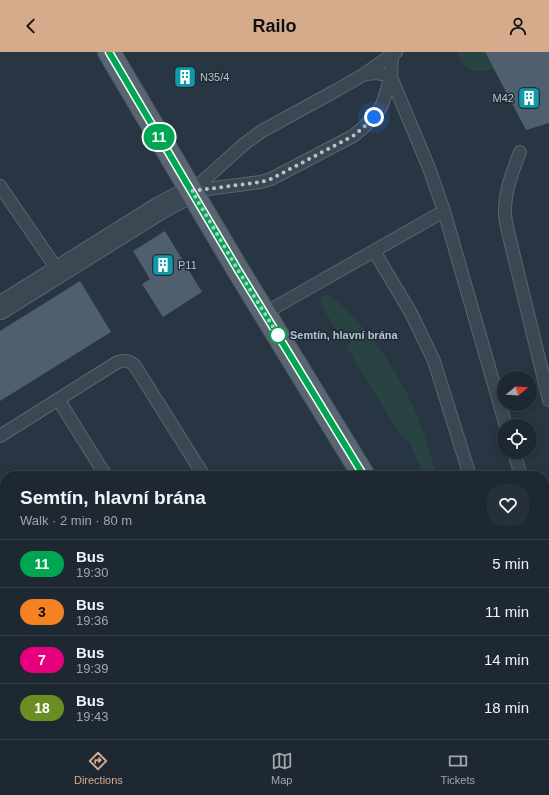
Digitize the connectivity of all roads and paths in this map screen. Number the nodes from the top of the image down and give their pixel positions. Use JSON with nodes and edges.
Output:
{"nodes":[{"id":1,"x":109,"y":52,"type":"edge"},
{"id":2,"x":394,"y":54,"type":"edge"},
{"id":3,"x":363,"y":75,"type":"junction"},
{"id":4,"x":391,"y":78,"type":"junction"},
{"id":5,"x":520,"y":152,"type":"dead end"},
{"id":6,"x":0,"y":186,"type":"edge"},
{"id":7,"x":192,"y":191,"type":"junction"},
{"id":8,"x":444,"y":211,"type":"junction"},
{"id":9,"x":374,"y":251,"type":"junction"},
{"id":10,"x":59,"y":272,"type":"junction"},
{"id":11,"x":0,"y":308,"type":"edge"},
{"id":12,"x":264,"y":313,"type":"junction"},
{"id":13,"x":546,"y":379,"type":"edge"},
{"id":14,"x":58,"y":399,"type":"junction"},
{"id":15,"x":549,"y":400,"type":"edge"},
{"id":16,"x":504,"y":419,"type":"edge"},
{"id":17,"x":0,"y":436,"type":"edge"},
{"id":18,"x":516,"y":459,"type":"edge"},
{"id":19,"x":103,"y":471,"type":"edge"},
{"id":20,"x":201,"y":471,"type":"edge"},
{"id":21,"x":361,"y":471,"type":"edge"},
{"id":22,"x":468,"y":471,"type":"edge"},
{"id":23,"x":520,"y":471,"type":"edge"}],
"edges":[{"from":1,"to":7,"type":"main road"},
{"from":2,"to":3,"type":"lane"},
{"from":2,"to":4,"type":"lane"},
{"from":3,"to":4,"type":"lane"},
{"from":3,"to":7,"type":"lane"},
{"from":4,"to":7,"type":"lane"},
{"from":4,"to":8,"type":"lane"},
{"from":5,"to":13,"type":"lane"},
{"from":6,"to":10,"type":"lane"},
{"from":7,"to":10,"type":"street"},
{"from":7,"to":12,"type":"main road"},
{"from":8,"to":9,"type":"lane"},
{"from":8,"to":16,"type":"lane"},
{"from":9,"to":12,"type":"lane"},
{"from":9,"to":22,"type":"lane"},
{"from":10,"to":11,"type":"street"},
{"from":12,"to":21,"type":"main road"},
{"from":13,"to":15,"type":"lane"},
{"from":14,"to":17,"type":"lane"},
{"from":14,"to":19,"type":"lane"},
{"from":14,"to":20,"type":"lane"},
{"from":18,"to":23,"type":"lane"}]}
